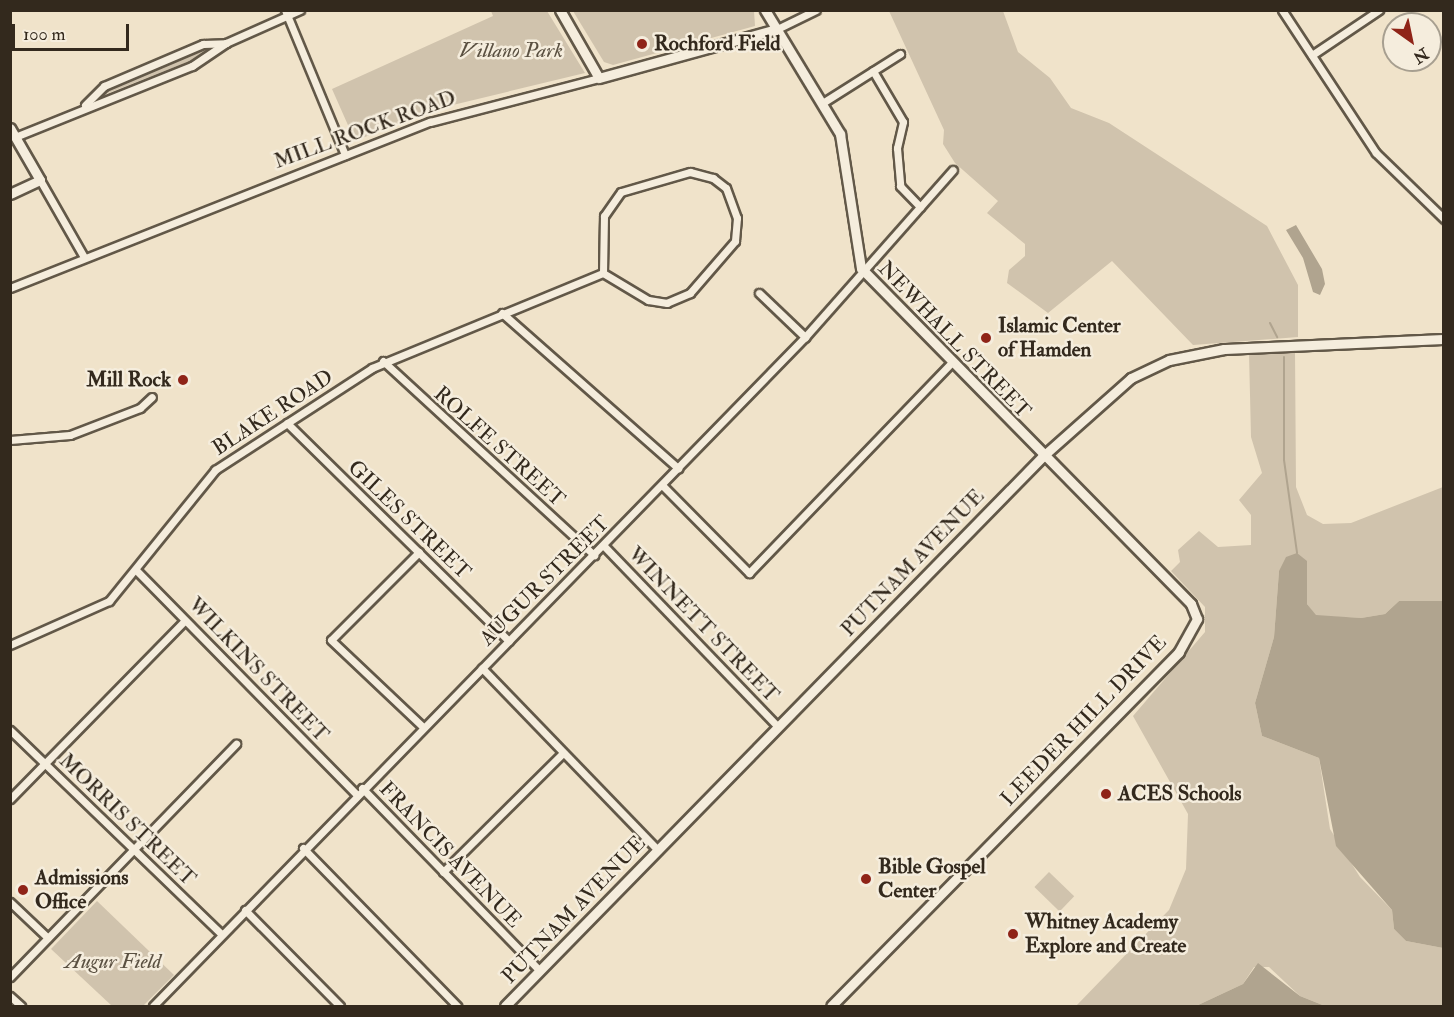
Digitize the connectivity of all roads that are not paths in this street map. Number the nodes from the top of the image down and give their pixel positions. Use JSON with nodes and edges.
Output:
{"nodes":[{"id":1,"x":300,"y":10,"type":"edge"},
{"id":2,"x":560,"y":10,"type":"edge"},
{"id":3,"x":765,"y":10,"type":"edge"},
{"id":4,"x":816,"y":10,"type":"edge"},
{"id":5,"x":1282,"y":10,"type":"edge"},
{"id":6,"x":1379,"y":10,"type":"edge"},
{"id":7,"x":286,"y":13,"type":"edge"},
{"id":8,"x":777,"y":29,"type":"junction"},
{"id":9,"x":226,"y":43,"type":"junction"},
{"id":10,"x":900,"y":54,"type":"dead end"},
{"id":11,"x":1312,"y":55,"type":"junction"},
{"id":12,"x":873,"y":71,"type":"junction"},
{"id":13,"x":599,"y":78,"type":"junction"},
{"id":14,"x":824,"y":102,"type":"junction"},
{"id":15,"x":85,"y":105,"type":"junction"},
{"id":16,"x":13,"y":132,"type":"edge"},
{"id":17,"x":345,"y":155,"type":"junction"},
{"id":18,"x":953,"y":170,"type":"dead end"},
{"id":19,"x":40,"y":180,"type":"junction"},
{"id":20,"x":10,"y":194,"type":"edge"},
{"id":21,"x":920,"y":207,"type":"junction"},
{"id":22,"x":1443,"y":219,"type":"edge"},
{"id":23,"x":84,"y":257,"type":"junction"},
{"id":24,"x":603,"y":273,"type":"junction"},
{"id":25,"x":865,"y":273,"type":"junction"},
{"id":26,"x":10,"y":288,"type":"edge"},
{"id":27,"x":759,"y":293,"type":"dead end"},
{"id":28,"x":502,"y":313,"type":"junction"},
{"id":29,"x":805,"y":337,"type":"junction"},
{"id":30,"x":1443,"y":339,"type":"edge"},
{"id":31,"x":384,"y":361,"type":"junction"},
{"id":32,"x":951,"y":363,"type":"junction"},
{"id":33,"x":152,"y":397,"type":"dead end"},
{"id":34,"x":286,"y":423,"type":"junction"},
{"id":35,"x":10,"y":440,"type":"edge"},
{"id":36,"x":1042,"y":457,"type":"junction"},
{"id":37,"x":678,"y":468,"type":"junction"},
{"id":38,"x":662,"y":485,"type":"junction"},
{"id":39,"x":604,"y":546,"type":"junction"},
{"id":40,"x":419,"y":552,"type":"junction"},
{"id":41,"x":594,"y":555,"type":"junction"},
{"id":42,"x":136,"y":570,"type":"junction"},
{"id":43,"x":185,"y":620,"type":"junction"},
{"id":44,"x":509,"y":641,"type":"junction"},
{"id":45,"x":10,"y":645,"type":"edge"},
{"id":46,"x":482,"y":668,"type":"junction"},
{"id":47,"x":423,"y":727,"type":"junction"},
{"id":48,"x":778,"y":727,"type":"junction"},
{"id":49,"x":10,"y":730,"type":"edge"},
{"id":50,"x":236,"y":744,"type":"dead end"},
{"id":51,"x":562,"y":753,"type":"junction"},
{"id":52,"x":45,"y":763,"type":"junction"},
{"id":53,"x":359,"y":791,"type":"junction"},
{"id":54,"x":10,"y":799,"type":"edge"},
{"id":55,"x":303,"y":848,"type":"junction"},
{"id":56,"x":134,"y":849,"type":"junction"},
{"id":57,"x":658,"y":850,"type":"junction"},
{"id":58,"x":443,"y":872,"type":"junction"},
{"id":59,"x":10,"y":902,"type":"edge"},
{"id":60,"x":245,"y":910,"type":"junction"},
{"id":61,"x":221,"y":934,"type":"junction"},
{"id":62,"x":48,"y":938,"type":"junction"},
{"id":63,"x":540,"y":971,"type":"junction"},
{"id":64,"x":10,"y":977,"type":"edge"},
{"id":65,"x":10,"y":996,"type":"edge"},
{"id":66,"x":334,"y":1005,"type":"edge"},
{"id":67,"x":21,"y":1006,"type":"edge"},
{"id":68,"x":153,"y":1006,"type":"edge"},
{"id":69,"x":457,"y":1006,"type":"edge"},
{"id":70,"x":505,"y":1006,"type":"edge"},
{"id":71,"x":831,"y":1006,"type":"edge"}],
"edges":[{"from":1,"to":7,"type":"street"},
{"from":2,"to":13,"type":"street"},
{"from":3,"to":8,"type":"street","name":"NEWHALL STREET"},
{"from":4,"to":8,"type":"street"},
{"from":5,"to":11,"type":"street"},
{"from":6,"to":11,"type":"street"},
{"from":7,"to":9,"type":"street"},
{"from":7,"to":17,"type":"street"},
{"from":8,"to":13,"type":"street","name":"MILL ROCK ROAD"},
{"from":8,"to":14,"type":"street","name":"NEWHALL STREET"},
{"from":9,"to":15,"type":"street"},
{"from":9,"to":15,"type":"street"},
{"from":10,"to":12,"type":"street"},
{"from":11,"to":22,"type":"street"},
{"from":12,"to":14,"type":"street"},
{"from":12,"to":21,"type":"street"},
{"from":13,"to":17,"type":"street","name":"MILL ROCK ROAD"},
{"from":14,"to":25,"type":"street","name":"NEWHALL STREET"},
{"from":15,"to":16,"type":"street"},
{"from":16,"to":19,"type":"street"},
{"from":17,"to":23,"type":"street","name":"MILL ROCK ROAD"},
{"from":18,"to":21,"type":"street","name":"AUGUR STREET"},
{"from":19,"to":20,"type":"street"},
{"from":19,"to":23,"type":"street"},
{"from":21,"to":25,"type":"street","name":"AUGUR STREET"},
{"from":23,"to":26,"type":"street","name":"MILL ROCK ROAD"},
{"from":24,"to":24,"type":"street"},
{"from":24,"to":28,"type":"street","name":"BLAKE ROAD"},
{"from":25,"to":29,"type":"street","name":"AUGUR STREET"},
{"from":25,"to":32,"type":"street","name":"NEWHALL STREET"},
{"from":27,"to":29,"type":"street"},
{"from":28,"to":31,"type":"street","name":"BLAKE ROAD"},
{"from":28,"to":37,"type":"street"},
{"from":29,"to":37,"type":"street","name":"AUGUR STREET"},
{"from":30,"to":36,"type":"street","name":"PUTNAM AVENUE"},
{"from":31,"to":34,"type":"street","name":"BLAKE ROAD"},
{"from":31,"to":41,"type":"street","name":"ROLFE STREET"},
{"from":32,"to":36,"type":"street","name":"NEWHALL STREET"},
{"from":32,"to":38,"type":"street"},
{"from":33,"to":35,"type":"street"},
{"from":34,"to":40,"type":"street","name":"GILES STREET"},
{"from":34,"to":42,"type":"street","name":"BLAKE ROAD"},
{"from":36,"to":48,"type":"street","name":"PUTNAM AVENUE"},
{"from":36,"to":71,"type":"street","name":"LEEDER HILL DRIVE"},
{"from":37,"to":38,"type":"street","name":"AUGUR STREET"},
{"from":38,"to":39,"type":"street","name":"AUGUR STREET"},
{"from":39,"to":41,"type":"street","name":"AUGUR STREET"},
{"from":39,"to":48,"type":"street","name":"WINNETT STREET"},
{"from":40,"to":44,"type":"street","name":"GILES STREET"},
{"from":40,"to":47,"type":"street"},
{"from":41,"to":44,"type":"street","name":"AUGUR STREET"},
{"from":42,"to":43,"type":"street","name":"WILKINS STREET"},
{"from":42,"to":45,"type":"street","name":"BLAKE ROAD"},
{"from":43,"to":52,"type":"street"},
{"from":43,"to":53,"type":"street","name":"WILKINS STREET"},
{"from":44,"to":46,"type":"street","name":"AUGUR STREET"},
{"from":46,"to":47,"type":"street","name":"AUGUR STREET"},
{"from":46,"to":51,"type":"street"},
{"from":47,"to":53,"type":"street","name":"AUGUR STREET"},
{"from":48,"to":57,"type":"street","name":"PUTNAM AVENUE"},
{"from":49,"to":52,"type":"street","name":"MORRIS STREET"},
{"from":50,"to":56,"type":"street"},
{"from":51,"to":57,"type":"street"},
{"from":51,"to":58,"type":"street"},
{"from":52,"to":54,"type":"street"},
{"from":52,"to":56,"type":"street","name":"MORRIS STREET"},
{"from":53,"to":55,"type":"street","name":"AUGUR STREET"},
{"from":53,"to":58,"type":"street","name":"FRANCIS AVENUE"},
{"from":55,"to":60,"type":"street","name":"AUGUR STREET"},
{"from":55,"to":69,"type":"street"},
{"from":56,"to":61,"type":"street","name":"MORRIS STREET"},
{"from":56,"to":62,"type":"street"},
{"from":57,"to":63,"type":"street","name":"PUTNAM AVENUE"},
{"from":58,"to":63,"type":"street","name":"FRANCIS AVENUE"},
{"from":59,"to":62,"type":"street"},
{"from":60,"to":61,"type":"street","name":"AUGUR STREET"},
{"from":60,"to":66,"type":"street"},
{"from":61,"to":68,"type":"street","name":"AUGUR STREET"},
{"from":62,"to":64,"type":"street"},
{"from":63,"to":70,"type":"street","name":"PUTNAM AVENUE"},
{"from":65,"to":67,"type":"street"}]}
